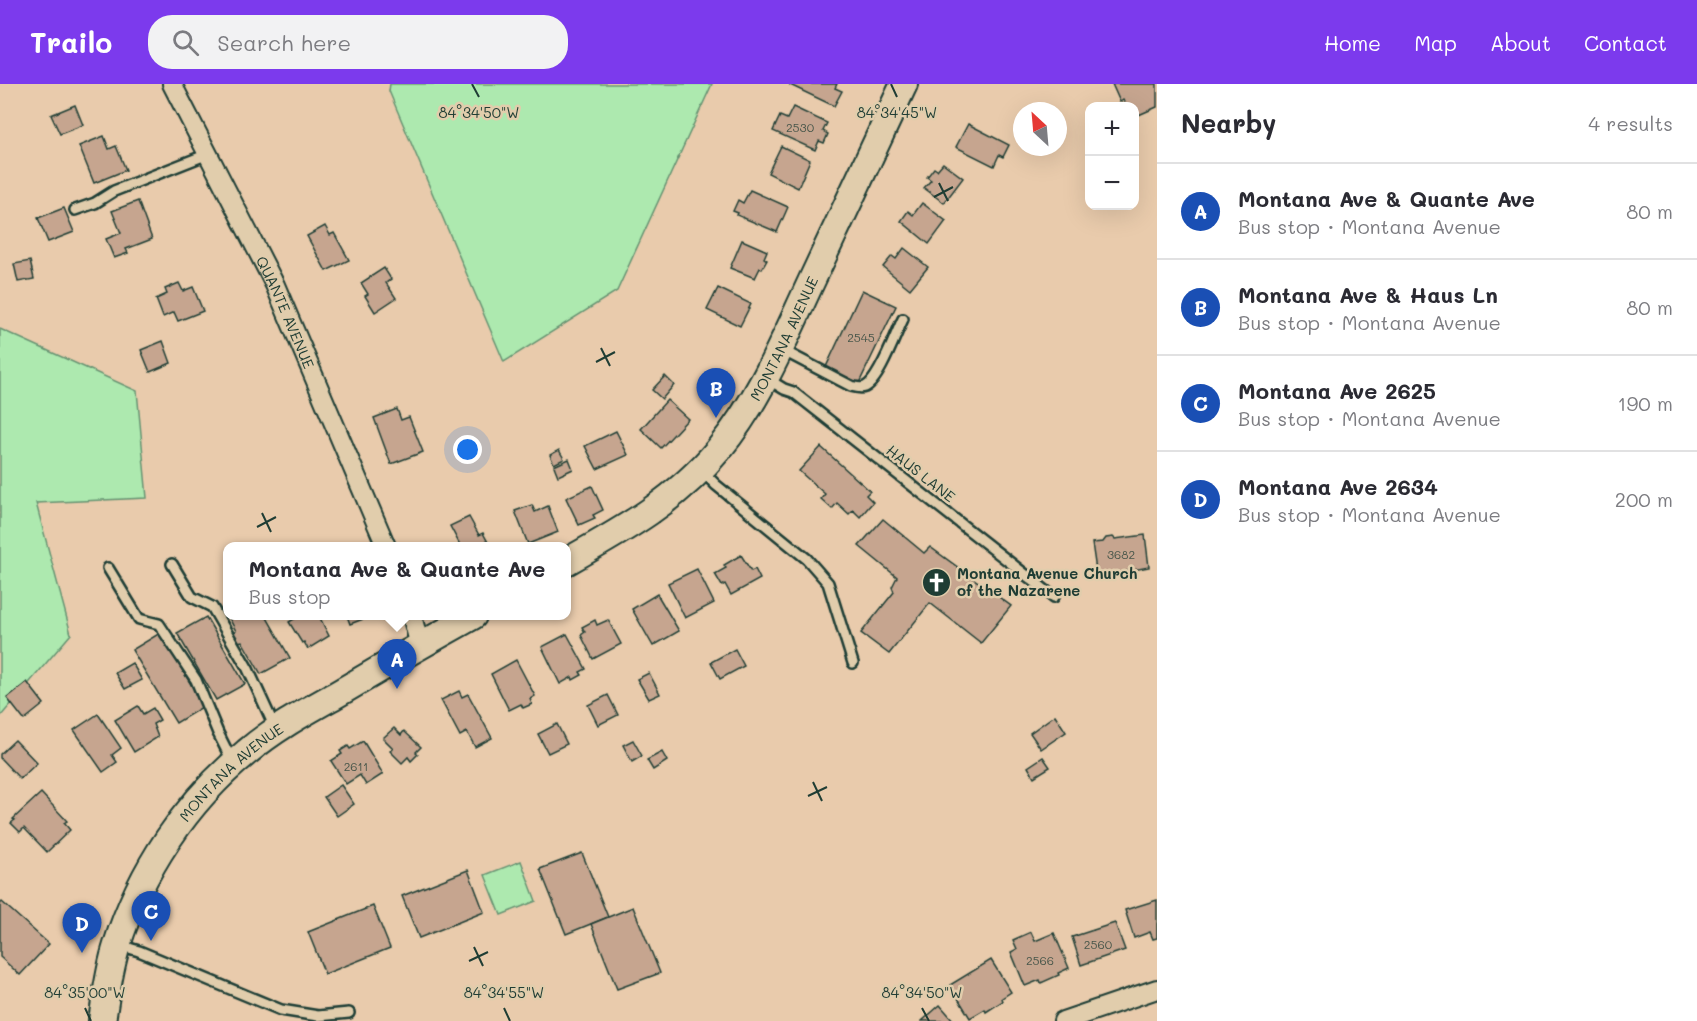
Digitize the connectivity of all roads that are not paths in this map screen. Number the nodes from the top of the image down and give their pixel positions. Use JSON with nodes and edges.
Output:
{"nodes":[{"id":1,"x":172,"y":84,"type":"edge"},
{"id":2,"x":903,"y":84,"type":"edge"},
{"id":3,"x":208,"y":154,"type":"junction"},
{"id":4,"x":75,"y":210,"type":"dead end"},
{"id":5,"x":903,"y":319,"type":"dead end"},
{"id":6,"x":780,"y":349,"type":"junction"},
{"id":7,"x":766,"y":378,"type":"junction"},
{"id":8,"x":700,"y":469,"type":"junction"},
{"id":9,"x":384,"y":542,"type":"edge"},
{"id":10,"x":571,"y":560,"type":"edge"},
{"id":11,"x":172,"y":564,"type":"dead end"},
{"id":12,"x":108,"y":568,"type":"dead end"},
{"id":13,"x":1054,"y":597,"type":"dead end"},
{"id":14,"x":413,"y":620,"type":"edge"},
{"id":15,"x":464,"y":620,"type":"edge"},
{"id":16,"x":420,"y":646,"type":"junction"},
{"id":17,"x":853,"y":663,"type":"dead end"},
{"id":18,"x":276,"y":730,"type":"junction"},
{"id":19,"x":233,"y":763,"type":"junction"},
{"id":20,"x":117,"y":945,"type":"junction"},
{"id":21,"x":1157,"y":989,"type":"edge"},
{"id":22,"x":349,"y":1013,"type":"dead end"},
{"id":23,"x":102,"y":1021,"type":"edge"},
{"id":24,"x":1063,"y":1021,"type":"edge"}],
"edges":[{"from":1,"to":3,"type":"street","name":"QUANTE AVENUE"},
{"from":2,"to":6,"type":"street","name":"MONTANA AVENUE"},
{"from":3,"to":4,"type":"lane"},
{"from":3,"to":9,"type":"street","name":"QUANTE AVENUE"},
{"from":5,"to":6,"type":"lane"},
{"from":6,"to":7,"type":"street","name":"MONTANA AVENUE"},
{"from":7,"to":8,"type":"street","name":"MONTANA AVENUE"},
{"from":7,"to":13,"type":"lane","name":"HAUS LANE"},
{"from":8,"to":10,"type":"street","name":"MONTANA AVENUE"},
{"from":8,"to":17,"type":"lane"},
{"from":11,"to":18,"type":"lane"},
{"from":12,"to":19,"type":"lane"},
{"from":14,"to":16,"type":"street"},
{"from":15,"to":16,"type":"street","name":"MONTANA AVENUE"},
{"from":16,"to":18,"type":"street","name":"MONTANA AVENUE"},
{"from":18,"to":19,"type":"street","name":"MONTANA AVENUE"},
{"from":19,"to":20,"type":"street","name":"MONTANA AVENUE"},
{"from":20,"to":22,"type":"lane"},
{"from":20,"to":23,"type":"street","name":"MONTANA AVENUE"},
{"from":21,"to":24,"type":"street"}]}
